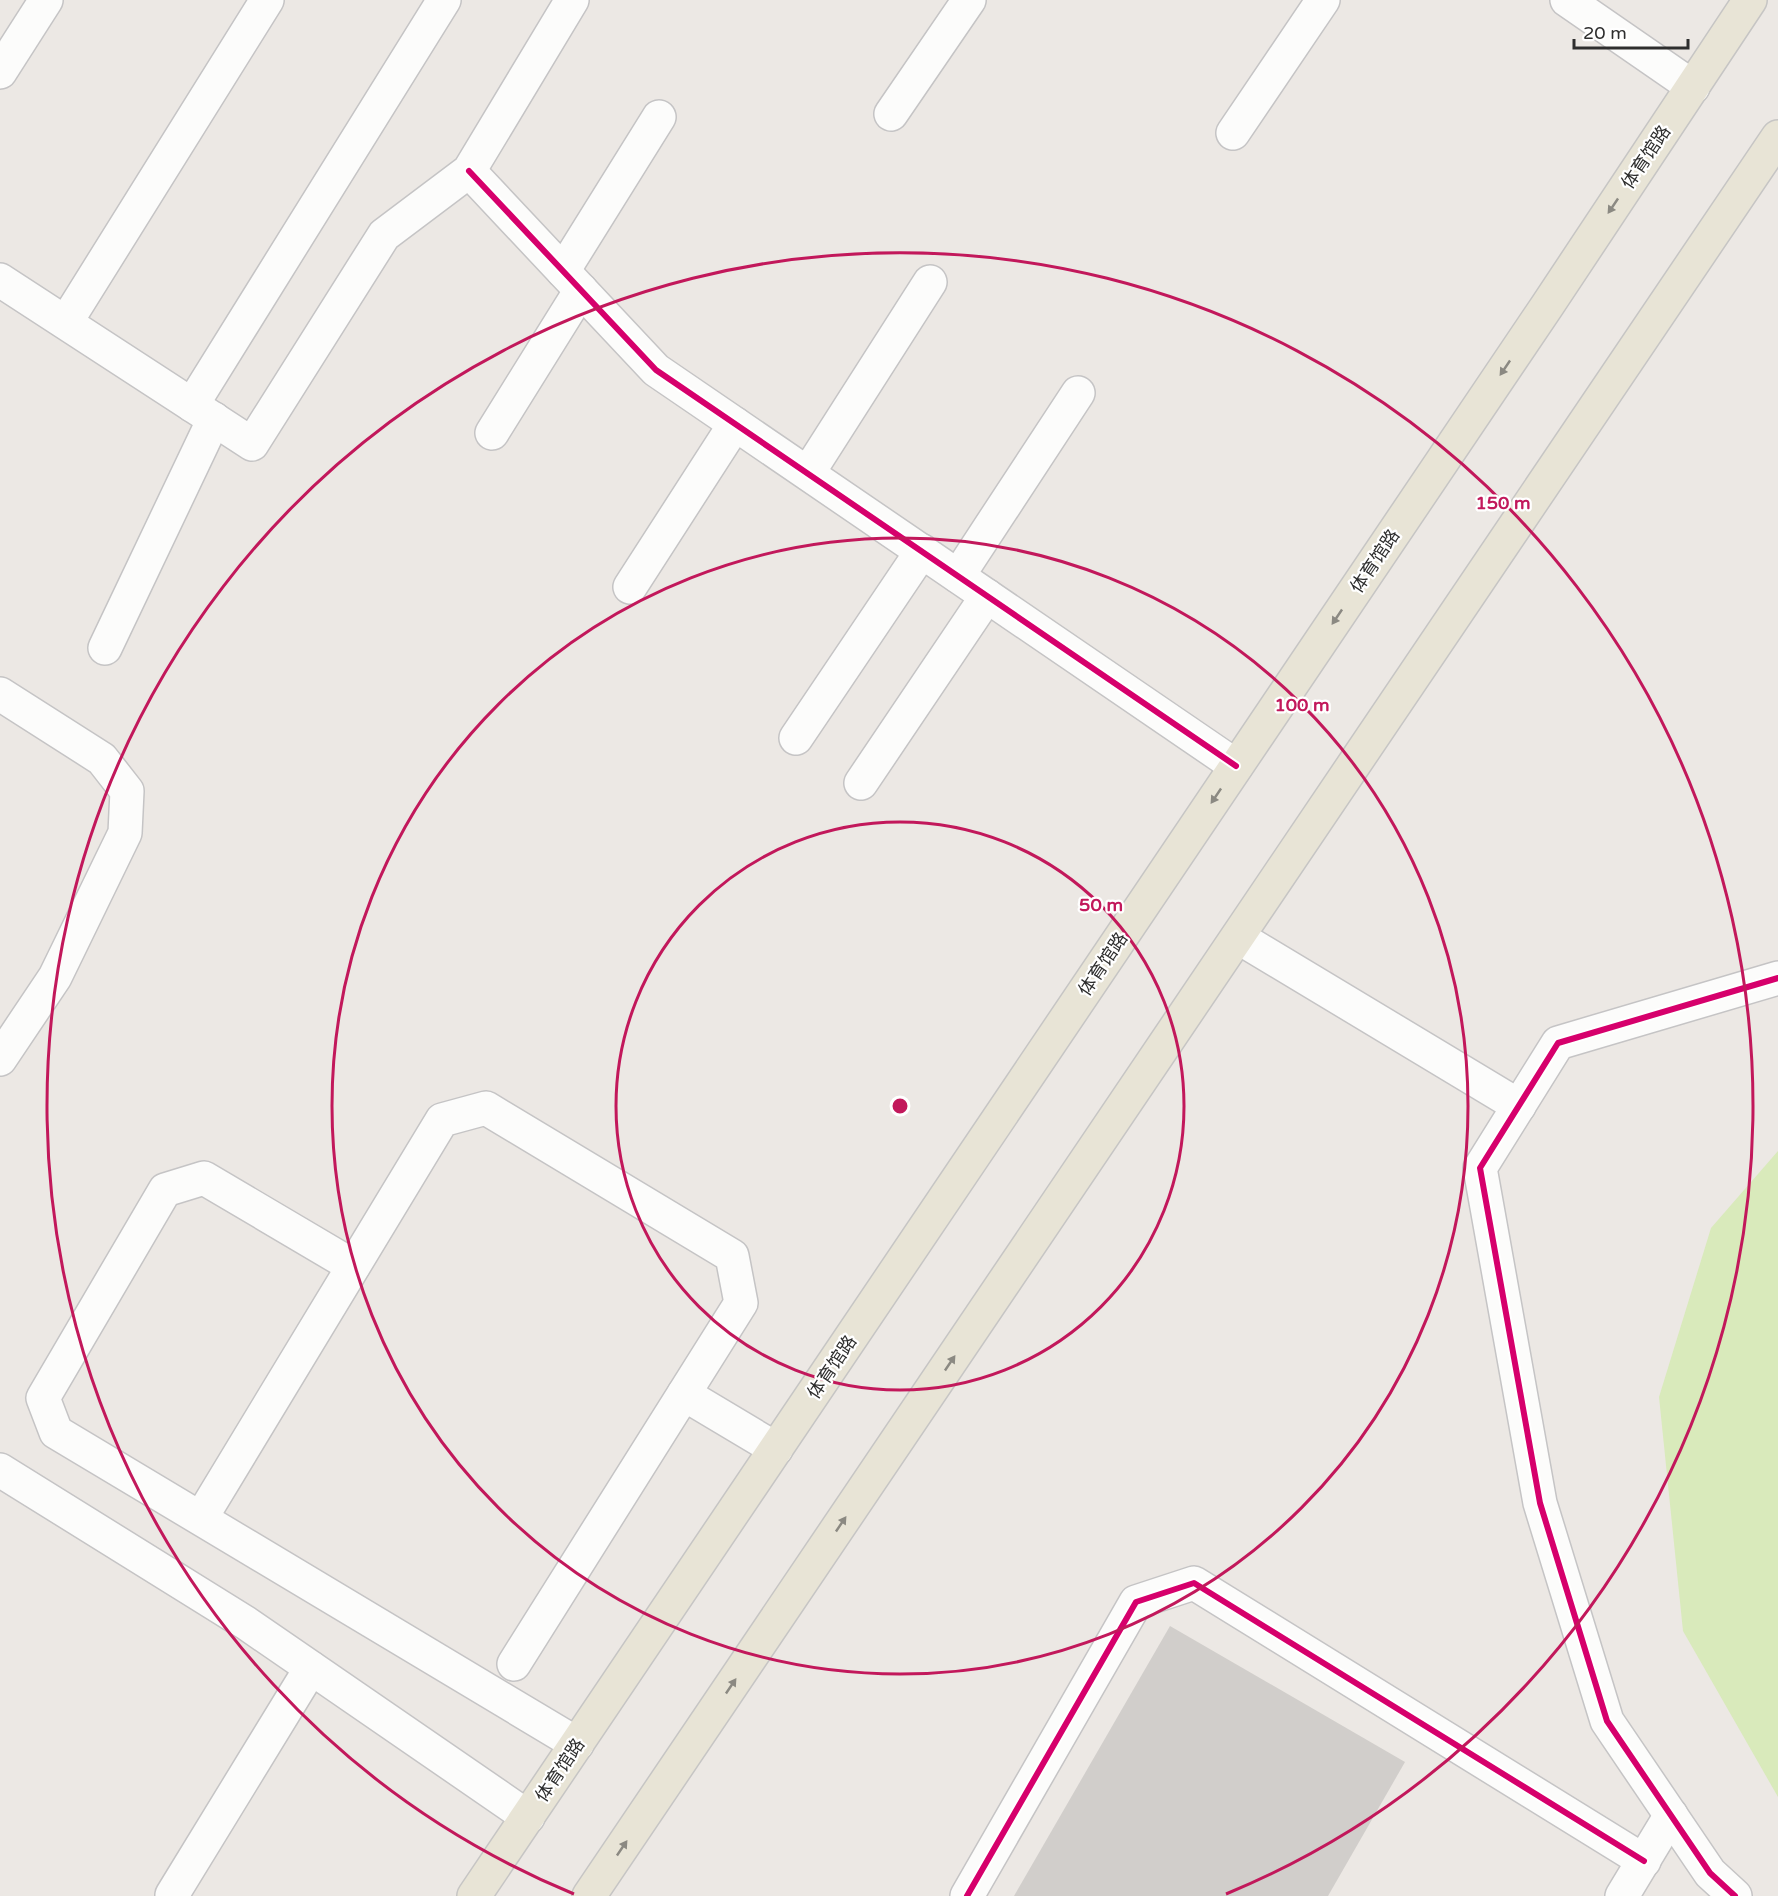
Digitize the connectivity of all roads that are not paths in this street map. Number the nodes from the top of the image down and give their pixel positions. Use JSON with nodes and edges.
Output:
{"nodes":[{"id":1,"x":46,"y":0,"type":"edge"},
{"id":2,"x":267,"y":0,"type":"edge"},
{"id":3,"x":444,"y":0,"type":"edge"},
{"id":4,"x":573,"y":0,"type":"edge"},
{"id":5,"x":969,"y":0,"type":"edge"},
{"id":6,"x":1323,"y":0,"type":"edge"},
{"id":7,"x":1567,"y":0,"type":"edge"},
{"id":8,"x":1750,"y":0,"type":"edge"},
{"id":9,"x":0,"y":72,"type":"edge"},
{"id":10,"x":1692,"y":87,"type":"junction"},
{"id":11,"x":891,"y":114,"type":"dead end"},
{"id":12,"x":659,"y":117,"type":"dead end"},
{"id":13,"x":1233,"y":133,"type":"dead end"},
{"id":14,"x":1778,"y":137,"type":"edge"},
{"id":15,"x":469,"y":171,"type":"junction"},
{"id":16,"x":0,"y":280,"type":"edge"},
{"id":17,"x":572,"y":280,"type":"junction"},
{"id":18,"x":930,"y":282,"type":"dead end"},
{"id":19,"x":66,"y":322,"type":"junction"},
{"id":20,"x":1078,"y":393,"type":"dead end"},
{"id":21,"x":203,"y":412,"type":"junction"},
{"id":22,"x":735,"y":424,"type":"junction"},
{"id":23,"x":492,"y":433,"type":"dead end"},
{"id":24,"x":808,"y":473,"type":"junction"},
{"id":25,"x":922,"y":551,"type":"junction"},
{"id":26,"x":958,"y":576,"type":"junction"},
{"id":27,"x":630,"y":587,"type":"dead end"},
{"id":28,"x":987,"y":596,"type":"junction"},
{"id":29,"x":105,"y":648,"type":"dead end"},
{"id":30,"x":0,"y":694,"type":"edge"},
{"id":31,"x":796,"y":738,"type":"dead end"},
{"id":32,"x":1236,"y":766,"type":"junction"},
{"id":33,"x":861,"y":783,"type":"dead end"},
{"id":34,"x":1238,"y":937,"type":"junction"},
{"id":35,"x":1778,"y":978,"type":"edge"},
{"id":36,"x":0,"y":1059,"type":"edge"},
{"id":37,"x":1519,"y":1106,"type":"junction"},
{"id":38,"x":353,"y":1266,"type":"junction"},
{"id":39,"x":684,"y":1394,"type":"junction"},
{"id":40,"x":776,"y":1449,"type":"junction"},
{"id":41,"x":0,"y":1470,"type":"edge"},
{"id":42,"x":201,"y":1518,"type":"junction"},
{"id":43,"x":514,"y":1664,"type":"dead end"},
{"id":44,"x":311,"y":1668,"type":"junction"},
{"id":45,"x":577,"y":1744,"type":"junction"},
{"id":46,"x":1671,"y":1815,"type":"junction"},
{"id":47,"x":528,"y":1817,"type":"junction"},
{"id":48,"x":1644,"y":1861,"type":"junction"},
{"id":49,"x":172,"y":1895,"type":"edge"},
{"id":50,"x":474,"y":1896,"type":"edge"},
{"id":51,"x":590,"y":1896,"type":"edge"},
{"id":52,"x":967,"y":1896,"type":"edge"},
{"id":53,"x":1622,"y":1896,"type":"edge"},
{"id":54,"x":1735,"y":1896,"type":"edge"}],
"edges":[{"from":1,"to":9,"type":"street"},
{"from":2,"to":19,"type":"street"},
{"from":3,"to":21,"type":"street"},
{"from":4,"to":15,"type":"street"},
{"from":5,"to":11,"type":"street"},
{"from":6,"to":13,"type":"street"},
{"from":7,"to":10,"type":"street"},
{"from":8,"to":10,"type":"main road","name":"体育馆路"},
{"from":10,"to":32,"type":"main road","name":"体育馆路","one_way":true},
{"from":12,"to":17,"type":"street"},
{"from":14,"to":34,"type":"main road"},
{"from":15,"to":17,"type":"street"},
{"from":15,"to":21,"type":"street"},
{"from":16,"to":19,"type":"street"},
{"from":17,"to":22,"type":"street"},
{"from":17,"to":23,"type":"street"},
{"from":18,"to":24,"type":"street"},
{"from":19,"to":21,"type":"street"},
{"from":20,"to":26,"type":"street"},
{"from":21,"to":29,"type":"street"},
{"from":22,"to":24,"type":"street"},
{"from":22,"to":27,"type":"street"},
{"from":24,"to":25,"type":"street"},
{"from":25,"to":26,"type":"street"},
{"from":25,"to":31,"type":"street"},
{"from":26,"to":28,"type":"street"},
{"from":28,"to":32,"type":"street"},
{"from":28,"to":33,"type":"street"},
{"from":30,"to":36,"type":"street"},
{"from":32,"to":40,"type":"main road","name":"体育馆路","one_way":true},
{"from":34,"to":37,"type":"street"},
{"from":51,"to":34,"type":"main road","one_way":true},
{"from":35,"to":37,"type":"street"},
{"from":37,"to":46,"type":"street"},
{"from":38,"to":39,"type":"street"},
{"from":38,"to":42,"type":"street"},
{"from":38,"to":42,"type":"street"},
{"from":39,"to":40,"type":"street"},
{"from":39,"to":43,"type":"street"},
{"from":40,"to":45,"type":"main road","name":"体育馆路"},
{"from":41,"to":44,"type":"street"},
{"from":42,"to":45,"type":"street"},
{"from":44,"to":47,"type":"street"},
{"from":44,"to":49,"type":"street"},
{"from":45,"to":47,"type":"main road","name":"体育馆路"},
{"from":46,"to":48,"type":"street"},
{"from":46,"to":54,"type":"street"},
{"from":47,"to":50,"type":"main road","name":"体育馆路"},
{"from":48,"to":52,"type":"street"},
{"from":48,"to":53,"type":"street"}]}
